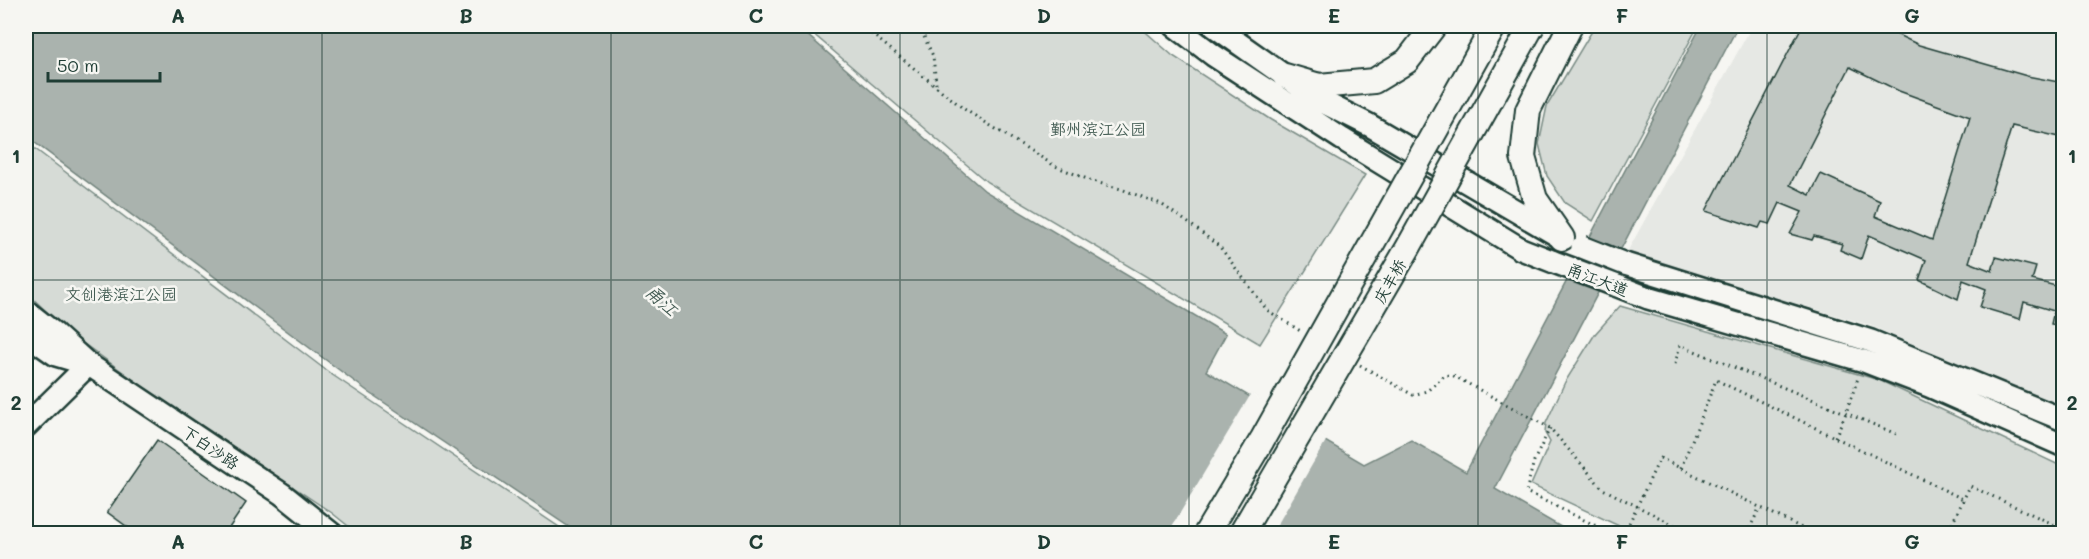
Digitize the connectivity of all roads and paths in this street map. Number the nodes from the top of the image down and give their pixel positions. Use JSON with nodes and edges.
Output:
{"nodes":[{"id":1,"x":862,"y":26,"type":"edge"},
{"id":2,"x":918,"y":26,"type":"edge"},
{"id":3,"x":1175,"y":26,"type":"edge"},
{"id":4,"x":1214,"y":26,"type":"edge"},
{"id":5,"x":1434,"y":26,"type":"edge"},
{"id":6,"x":1494,"y":26,"type":"edge"},
{"id":7,"x":1532,"y":26,"type":"edge"},
{"id":8,"x":1570,"y":26,"type":"edge"},
{"id":9,"x":1285,"y":76,"type":"junction"},
{"id":10,"x":936,"y":86,"type":"junction"},
{"id":11,"x":1572,"y":243,"type":"junction"},
{"id":12,"x":26,"y":311,"type":"edge"},
{"id":13,"x":26,"y":334,"type":"edge"},
{"id":14,"x":1304,"y":334,"type":"dead end"},
{"id":15,"x":1353,"y":361,"type":"dead end"},
{"id":16,"x":1864,"y":361,"type":"junction"},
{"id":17,"x":1675,"y":364,"type":"dead end"},
{"id":18,"x":86,"y":366,"type":"junction"},
{"id":19,"x":1846,"y":413,"type":"junction"},
{"id":20,"x":2064,"y":420,"type":"edge"},
{"id":21,"x":26,"y":426,"type":"edge"},
{"id":22,"x":1550,"y":428,"type":"junction"},
{"id":23,"x":1899,"y":435,"type":"dead end"},
{"id":24,"x":1834,"y":437,"type":"junction"},
{"id":25,"x":2064,"y":446,"type":"edge"},
{"id":26,"x":1681,"y":468,"type":"junction"},
{"id":27,"x":1964,"y":500,"type":"junction"},
{"id":28,"x":1637,"y":506,"type":"junction"},
{"id":29,"x":1760,"y":507,"type":"junction"},
{"id":30,"x":2064,"y":529,"type":"edge"},
{"id":31,"x":332,"y":534,"type":"edge"},
{"id":32,"x":1206,"y":534,"type":"edge"},
{"id":33,"x":1241,"y":534,"type":"edge"},
{"id":34,"x":1613,"y":534,"type":"edge"},
{"id":35,"x":1624,"y":534,"type":"edge"},
{"id":36,"x":1692,"y":534,"type":"edge"},
{"id":37,"x":1747,"y":534,"type":"edge"},
{"id":38,"x":1814,"y":534,"type":"edge"},
{"id":39,"x":1947,"y":534,"type":"edge"}],
"edges":[{"from":1,"to":10,"type":"path"},
{"from":2,"to":10,"type":"path"},
{"from":3,"to":16,"type":"main road","name":"甬江大道","bridge":true},
{"from":4,"to":9,"type":"main road","name":"甬江大道"},
{"from":5,"to":9,"type":"main road"},
{"from":6,"to":32,"type":"main road","name":"庆丰桥","bridge":true},
{"from":7,"to":33,"type":"main road","name":"庆丰桥","bridge":true},
{"from":8,"to":11,"type":"main road"},
{"from":9,"to":11,"type":"main road","name":"甬江大道"},
{"from":10,"to":14,"type":"path"},
{"from":11,"to":20,"type":"main road","name":"甬江大道","bridge":true},
{"from":12,"to":18,"type":"main road"},
{"from":13,"to":18,"type":"main road"},
{"from":15,"to":22,"type":"path"},
{"from":16,"to":19,"type":"path"},
{"from":16,"to":25,"type":"main road","name":"甬江大道"},
{"from":17,"to":19,"type":"path"},
{"from":18,"to":21,"type":"main road"},
{"from":18,"to":31,"type":"main road","name":"下白沙路"},
{"from":19,"to":23,"type":"path"},
{"from":19,"to":24,"type":"path"},
{"from":22,"to":28,"type":"path"},
{"from":22,"to":34,"type":"path"},
{"from":24,"to":26,"type":"path"},
{"from":24,"to":27,"type":"path"},
{"from":26,"to":28,"type":"path"},
{"from":26,"to":29,"type":"path"},
{"from":27,"to":30,"type":"path"},
{"from":27,"to":39,"type":"path"},
{"from":28,"to":35,"type":"path"},
{"from":28,"to":36,"type":"path"},
{"from":29,"to":37,"type":"path"},
{"from":29,"to":38,"type":"path"}]}
